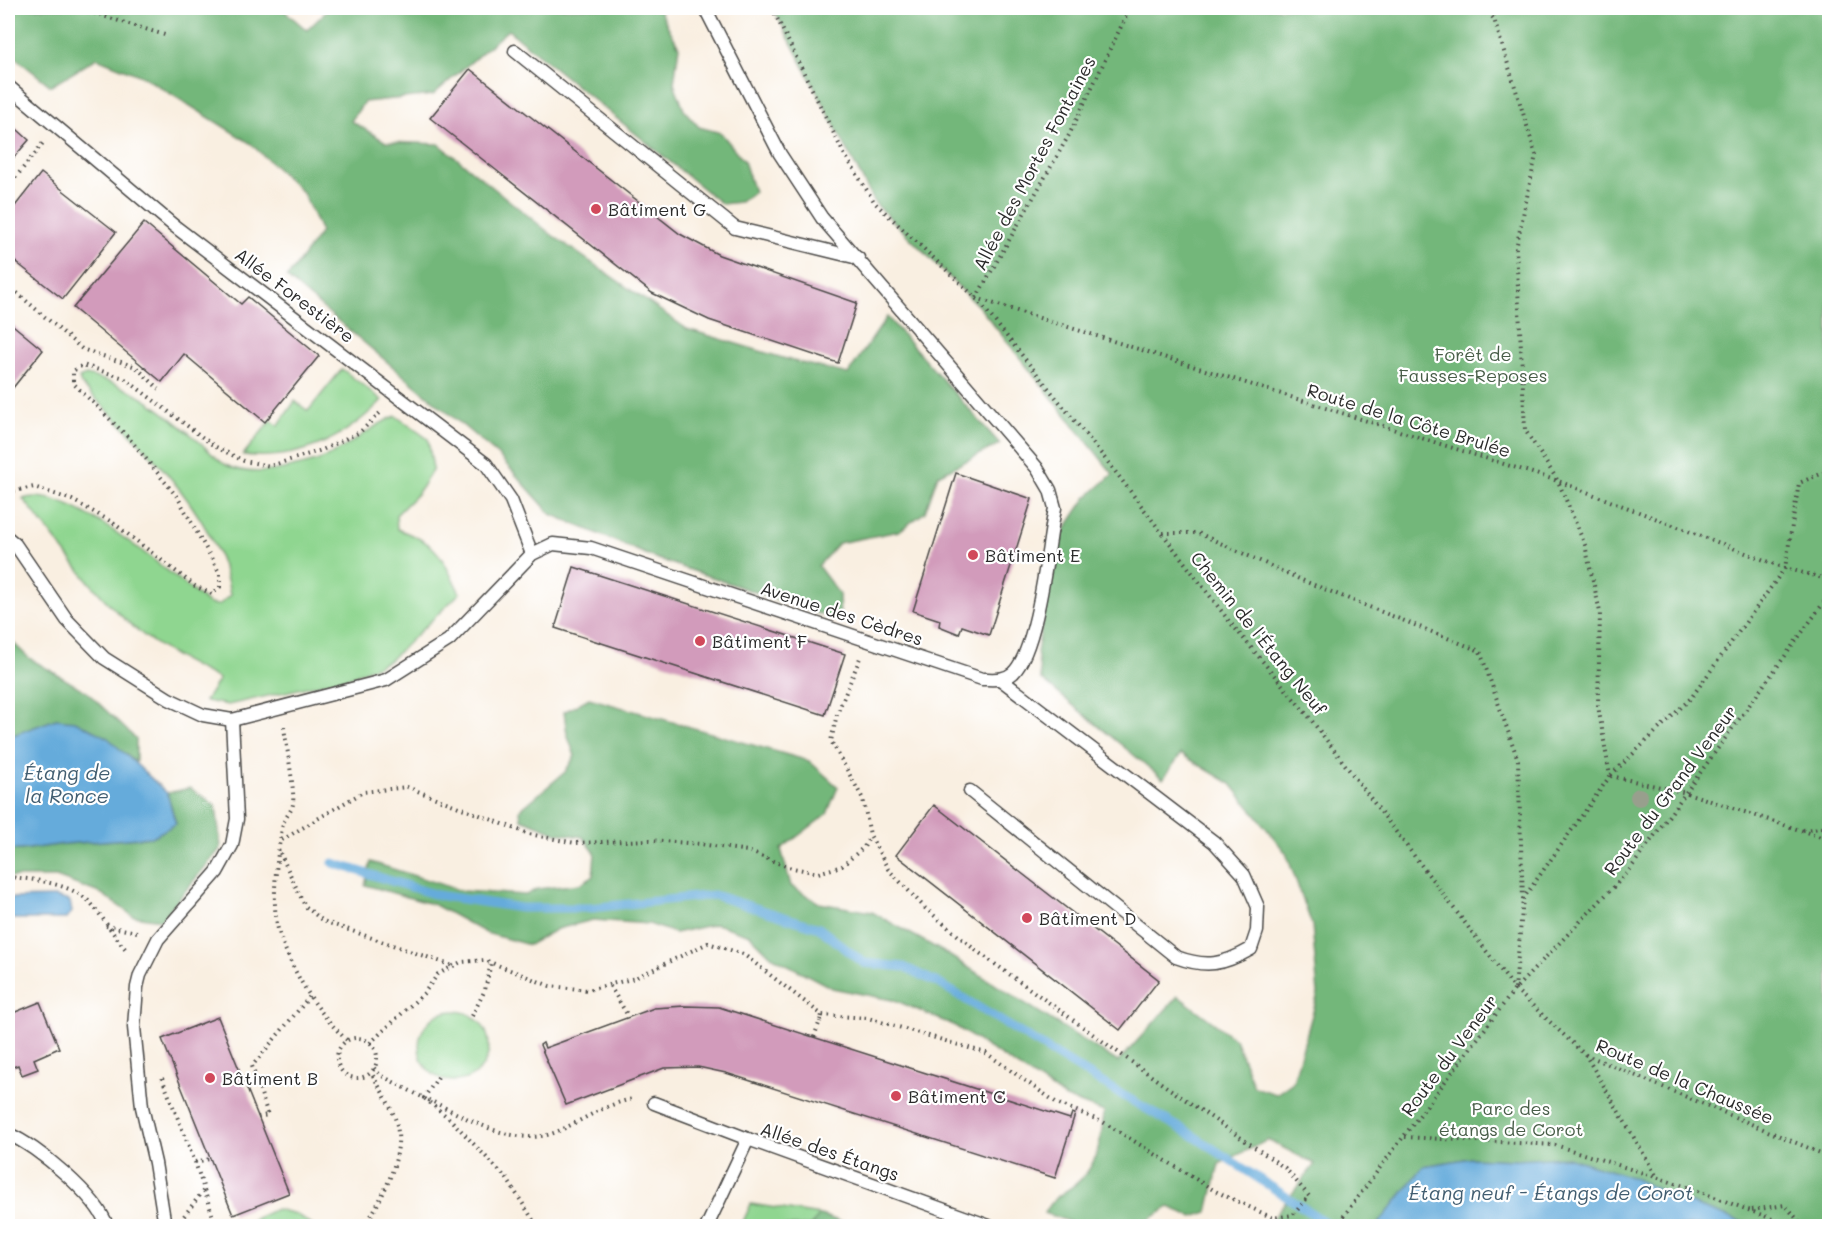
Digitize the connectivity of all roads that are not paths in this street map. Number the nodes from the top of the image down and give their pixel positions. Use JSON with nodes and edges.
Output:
{"nodes":[{"id":1,"x":705,"y":8,"type":"edge"},
{"id":2,"x":515,"y":51,"type":"dead end"},
{"id":3,"x":8,"y":86,"type":"edge"},
{"id":4,"x":858,"y":258,"type":"junction"},
{"id":5,"x":8,"y":538,"type":"edge"},
{"id":6,"x":532,"y":554,"type":"junction"},
{"id":7,"x":1000,"y":679,"type":"junction"},
{"id":8,"x":232,"y":720,"type":"junction"},
{"id":9,"x":970,"y":791,"type":"dead end"},
{"id":10,"x":654,"y":1103,"type":"road end"},
{"id":11,"x":8,"y":1134,"type":"edge"},
{"id":12,"x":748,"y":1139,"type":"junction"},
{"id":13,"x":106,"y":1227,"type":"edge"},
{"id":14,"x":165,"y":1227,"type":"edge"},
{"id":15,"x":707,"y":1227,"type":"edge"},
{"id":16,"x":989,"y":1227,"type":"edge"}],
"edges":[{"from":1,"to":4,"type":"lane"},
{"from":2,"to":4,"type":"lane"},
{"from":3,"to":6,"type":"lane","name":"Allée Forestière"},
{"from":4,"to":7,"type":"lane"},
{"from":5,"to":8,"type":"lane","name":"Avenue des Cèdres"},
{"from":6,"to":7,"type":"lane","name":"Avenue des Cèdres"},
{"from":6,"to":8,"type":"lane","name":"Avenue des Cèdres"},
{"from":7,"to":9,"type":"lane"},
{"from":8,"to":14,"type":"lane"},
{"from":10,"to":12,"type":"lane"},
{"from":11,"to":13,"type":"lane"},
{"from":12,"to":15,"type":"lane","name":"Allée des Étangs"},
{"from":12,"to":16,"type":"lane","name":"Allée des Étangs"}]}
